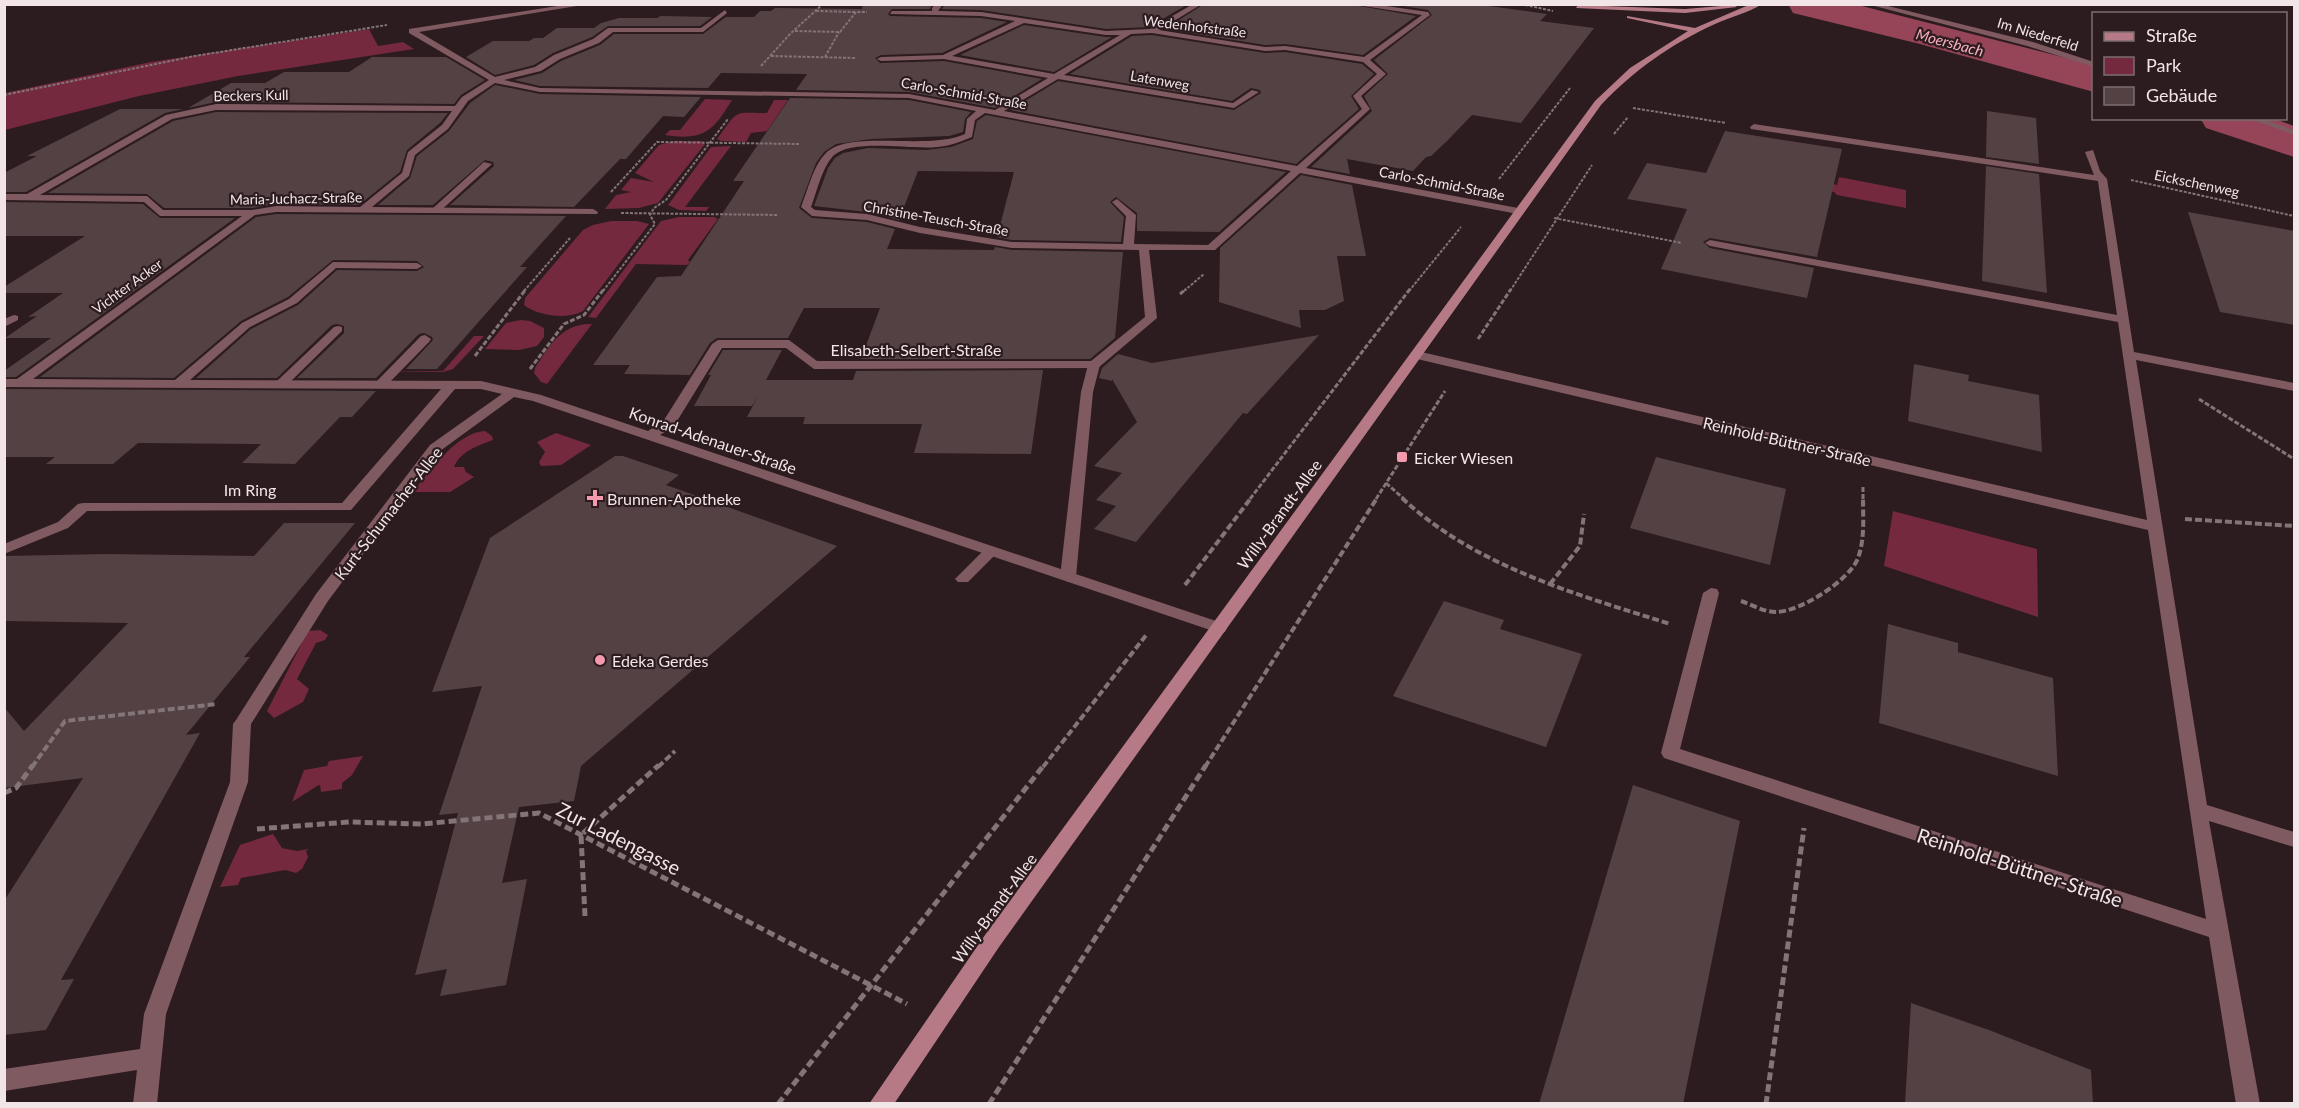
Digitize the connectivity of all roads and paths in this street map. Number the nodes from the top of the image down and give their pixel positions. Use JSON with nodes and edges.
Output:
{"nodes":[{"id":1,"x":586,"y":4,"type":"edge"},
{"id":2,"x":823,"y":4,"type":"edge"},
{"id":3,"x":940,"y":4,"type":"edge"},
{"id":4,"x":1199,"y":4,"type":"edge"},
{"id":5,"x":1353,"y":4,"type":"edge"},
{"id":6,"x":1521,"y":4,"type":"edge"},
{"id":7,"x":1870,"y":4,"type":"edge"},
{"id":8,"x":1758,"y":5,"type":"edge"},
{"id":9,"x":1575,"y":6,"type":"edge"},
{"id":10,"x":816,"y":11,"type":"junction"},
{"id":11,"x":1556,"y":11,"type":"dead end"},
{"id":12,"x":725,"y":12,"type":"dead end"},
{"id":13,"x":855,"y":12,"type":"junction"},
{"id":14,"x":892,"y":13,"type":"joint"},
{"id":15,"x":935,"y":13,"type":"junction"},
{"id":16,"x":1022,"y":21,"type":"junction"},
{"id":17,"x":411,"y":27,"type":"junction"},
{"id":18,"x":1694,"y":30,"type":"junction"},
{"id":19,"x":795,"y":31,"type":"junction"},
{"id":20,"x":1152,"y":31,"type":"junction"},
{"id":21,"x":840,"y":32,"type":"junction"},
{"id":22,"x":1130,"y":32,"type":"junction"},
{"id":23,"x":770,"y":56,"type":"junction"},
{"id":24,"x":944,"y":57,"type":"junction"},
{"id":25,"x":825,"y":58,"type":"junction"},
{"id":26,"x":881,"y":59,"type":"joint"},
{"id":27,"x":1365,"y":60,"type":"junction"},
{"id":28,"x":2092,"y":64,"type":"edge"},
{"id":29,"x":1056,"y":77,"type":"junction"},
{"id":30,"x":494,"y":80,"type":"junction"},
{"id":31,"x":1572,"y":86,"type":"dead end"},
{"id":32,"x":1255,"y":92,"type":"dead end"},
{"id":33,"x":747,"y":94,"type":"junction"},
{"id":34,"x":4,"y":95,"type":"edge"},
{"id":35,"x":1640,"y":101,"type":"dead end"},
{"id":36,"x":1598,"y":103,"type":"junction"},
{"id":37,"x":1634,"y":108,"type":"junction"},
{"id":38,"x":460,"y":109,"type":"junction"},
{"id":39,"x":985,"y":109,"type":"junction"},
{"id":40,"x":997,"y":112,"type":"junction"},
{"id":41,"x":2257,"y":120,"type":"edge"},
{"id":42,"x":1754,"y":127,"type":"joint"},
{"id":43,"x":2295,"y":133,"type":"edge"},
{"id":44,"x":1608,"y":141,"type":"dead end"},
{"id":45,"x":710,"y":142,"type":"junction"},
{"id":46,"x":840,"y":148,"type":"junction"},
{"id":47,"x":2090,"y":152,"type":"dead end"},
{"id":48,"x":1596,"y":159,"type":"dead end"},
{"id":49,"x":487,"y":164,"type":"dead end"},
{"id":50,"x":1299,"y":169,"type":"junction"},
{"id":51,"x":2099,"y":176,"type":"junction"},
{"id":52,"x":4,"y":197,"type":"edge"},
{"id":53,"x":28,"y":197,"type":"junction"},
{"id":54,"x":1117,"y":202,"type":"dead end"},
{"id":55,"x":1480,"y":204,"type":"junction"},
{"id":56,"x":4,"y":205,"type":"edge"},
{"id":57,"x":362,"y":210,"type":"junction"},
{"id":58,"x":435,"y":211,"type":"junction"},
{"id":59,"x":1518,"y":211,"type":"junction"},
{"id":60,"x":593,"y":212,"type":"junction"},
{"id":61,"x":252,"y":213,"type":"junction"},
{"id":62,"x":812,"y":213,"type":"junction"},
{"id":63,"x":650,"y":215,"type":"junction"},
{"id":64,"x":2295,"y":216,"type":"edge"},
{"id":65,"x":1556,"y":219,"type":"junction"},
{"id":66,"x":1710,"y":243,"type":"joint"},
{"id":67,"x":1128,"y":248,"type":"junction"},
{"id":68,"x":1144,"y":248,"type":"junction"},
{"id":69,"x":1211,"y":248,"type":"junction"},
{"id":70,"x":417,"y":266,"type":"dead end"},
{"id":71,"x":1151,"y":318,"type":"junction"},
{"id":72,"x":2125,"y":320,"type":"junction"},
{"id":73,"x":338,"y":329,"type":"dead end"},
{"id":74,"x":425,"y":339,"type":"dead end"},
{"id":75,"x":1417,"y":355,"type":"junction"},
{"id":76,"x":2130,"y":355,"type":"junction"},
{"id":77,"x":1094,"y":365,"type":"junction"},
{"id":78,"x":1462,"y":365,"type":"junction"},
{"id":79,"x":4,"y":383,"type":"edge"},
{"id":80,"x":20,"y":383,"type":"junction"},
{"id":81,"x":178,"y":384,"type":"junction"},
{"id":82,"x":281,"y":384,"type":"junction"},
{"id":83,"x":381,"y":384,"type":"junction"},
{"id":84,"x":451,"y":385,"type":"junction"},
{"id":85,"x":2295,"y":387,"type":"edge"},
{"id":86,"x":511,"y":393,"type":"junction"},
{"id":87,"x":2198,"y":398,"type":"dead end"},
{"id":88,"x":649,"y":436,"type":"junction"},
{"id":89,"x":1864,"y":459,"type":"junction"},
{"id":90,"x":2295,"y":459,"type":"edge"},
{"id":91,"x":1386,"y":483,"type":"junction"},
{"id":92,"x":1584,"y":514,"type":"dead end"},
{"id":93,"x":2155,"y":523,"type":"junction"},
{"id":94,"x":2295,"y":526,"type":"edge"},
{"id":95,"x":4,"y":550,"type":"edge"},
{"id":96,"x":991,"y":551,"type":"junction"},
{"id":97,"x":1068,"y":577,"type":"junction"},
{"id":98,"x":963,"y":579,"type":"dead end"},
{"id":99,"x":1550,"y":584,"type":"junction"},
{"id":100,"x":1712,"y":593,"type":"joint"},
{"id":101,"x":1166,"y":610,"type":"junction"},
{"id":102,"x":1219,"y":628,"type":"junction"},
{"id":103,"x":1701,"y":633,"type":"junction"},
{"id":104,"x":257,"y":699,"type":"junction"},
{"id":105,"x":675,"y":751,"type":"dead end"},
{"id":106,"x":4,"y":794,"type":"edge"},
{"id":107,"x":1808,"y":798,"type":"junction"},
{"id":108,"x":2199,"y":810,"type":"junction"},
{"id":109,"x":220,"y":834,"type":"junction"},
{"id":110,"x":581,"y":835,"type":"junction"},
{"id":111,"x":2295,"y":839,"type":"edge"},
{"id":112,"x":585,"y":916,"type":"dead end"},
{"id":113,"x":2220,"y":932,"type":"junction"},
{"id":114,"x":871,"y":985,"type":"junction"},
{"id":115,"x":937,"y":1019,"type":"junction"},
{"id":116,"x":151,"y":1058,"type":"junction"},
{"id":117,"x":4,"y":1080,"type":"edge"},
{"id":118,"x":145,"y":1104,"type":"edge"},
{"id":119,"x":778,"y":1104,"type":"edge"},
{"id":120,"x":880,"y":1104,"type":"edge"},
{"id":121,"x":989,"y":1104,"type":"edge"},
{"id":122,"x":1766,"y":1104,"type":"edge"},
{"id":123,"x":2248,"y":1104,"type":"edge"}],
"edges":[{"from":1,"to":17,"type":"street"},
{"from":2,"to":10,"type":"path"},
{"from":3,"to":15,"type":"street"},
{"from":4,"to":20,"type":"street"},
{"from":5,"to":27,"type":"street"},
{"from":6,"to":11,"type":"path"},
{"from":7,"to":28,"type":"street","name":"Im Niederfeld"},
{"from":8,"to":9,"type":"street"},
{"from":8,"to":18,"type":"street","name":"Willy-Brandt-Allee"},
{"from":9,"to":18,"type":"street"},
{"from":10,"to":13,"type":"path"},
{"from":10,"to":19,"type":"path"},
{"from":12,"to":30,"type":"street"},
{"from":13,"to":14,"type":"path"},
{"from":13,"to":21,"type":"path"},
{"from":14,"to":15,"type":"street","name":"Wedenhofstraße"},
{"from":15,"to":16,"type":"street","name":"Wedenhofstraße"},
{"from":16,"to":22,"type":"street","name":"Wedenhofstraße"},
{"from":16,"to":24,"type":"street"},
{"from":17,"to":30,"type":"street","name":"Carlo-Schmid-Straße"},
{"from":17,"to":34,"type":"path"},
{"from":18,"to":36,"type":"street","name":"Willy-Brandt-Allee"},
{"from":19,"to":21,"type":"path"},
{"from":19,"to":23,"type":"path"},
{"from":20,"to":22,"type":"street","name":"Wedenhofstraße"},
{"from":20,"to":27,"type":"street","name":"Wedenhofstraße"},
{"from":21,"to":25,"type":"path"},
{"from":22,"to":29,"type":"street"},
{"from":23,"to":25,"type":"path"},
{"from":23,"to":33,"type":"path"},
{"from":24,"to":26,"type":"street"},
{"from":24,"to":29,"type":"street"},
{"from":25,"to":26,"type":"path"},
{"from":27,"to":50,"type":"street"},
{"from":29,"to":32,"type":"street","name":"Latenweg"},
{"from":29,"to":40,"type":"street"},
{"from":30,"to":33,"type":"street","name":"Carlo-Schmid-Straße"},
{"from":30,"to":38,"type":"street"},
{"from":31,"to":55,"type":"path"},
{"from":33,"to":39,"type":"street","name":"Carlo-Schmid-Straße"},
{"from":33,"to":45,"type":"path"},
{"from":35,"to":37,"type":"path"},
{"from":36,"to":37,"type":"path"},
{"from":36,"to":59,"type":"street","name":"Willy-Brandt-Allee"},
{"from":37,"to":42,"type":"path"},
{"from":37,"to":44,"type":"path"},
{"from":38,"to":53,"type":"street","name":"Beckers Kull"},
{"from":38,"to":57,"type":"street"},
{"from":39,"to":40,"type":"street","name":"Carlo-Schmid-Straße"},
{"from":39,"to":46,"type":"street"},
{"from":40,"to":50,"type":"street","name":"Carlo-Schmid-Straße"},
{"from":41,"to":43,"type":"street"},
{"from":42,"to":51,"type":"street"},
{"from":45,"to":46,"type":"path"},
{"from":45,"to":60,"type":"path"},
{"from":45,"to":63,"type":"path"},
{"from":46,"to":62,"type":"street"},
{"from":47,"to":51,"type":"street"},
{"from":48,"to":65,"type":"path"},
{"from":49,"to":58,"type":"street"},
{"from":50,"to":55,"type":"street","name":"Carlo-Schmid-Straße"},
{"from":50,"to":69,"type":"street"},
{"from":51,"to":64,"type":"path","name":"Eickschenweg"},
{"from":51,"to":72,"type":"street"},
{"from":52,"to":53,"type":"street","name":"Maria-Juchacz-Straße"},
{"from":53,"to":56,"type":"street"},
{"from":53,"to":61,"type":"street","name":"Maria-Juchacz-Straße"},
{"from":54,"to":67,"type":"street"},
{"from":55,"to":59,"type":"street","name":"Carlo-Schmid-Straße"},
{"from":55,"to":101,"type":"path"},
{"from":57,"to":58,"type":"street","name":"Maria-Juchacz-Straße"},
{"from":57,"to":61,"type":"street","name":"Maria-Juchacz-Straße"},
{"from":58,"to":60,"type":"street","name":"Maria-Juchacz-Straße"},
{"from":59,"to":65,"type":"path"},
{"from":59,"to":75,"type":"street","name":"Willy-Brandt-Allee"},
{"from":60,"to":84,"type":"path"},
{"from":61,"to":80,"type":"street","name":"Vichter Acker"},
{"from":62,"to":63,"type":"path"},
{"from":62,"to":67,"type":"street","name":"Christine-Teusch-Straße"},
{"from":63,"to":86,"type":"path"},
{"from":65,"to":66,"type":"path"},
{"from":65,"to":78,"type":"path"},
{"from":66,"to":72,"type":"street"},
{"from":67,"to":68,"type":"street","name":"Christine-Teusch-Straße"},
{"from":68,"to":69,"type":"street","name":"Christine-Teusch-Straße"},
{"from":68,"to":71,"type":"street"},
{"from":69,"to":71,"type":"path"},
{"from":70,"to":81,"type":"street"},
{"from":71,"to":77,"type":"street"},
{"from":72,"to":76,"type":"street"},
{"from":73,"to":82,"type":"street"},
{"from":74,"to":83,"type":"street"},
{"from":75,"to":78,"type":"street","name":"Reinhold-Büttner-Straße"},
{"from":75,"to":102,"type":"street","name":"Willy-Brandt-Allee"},
{"from":76,"to":85,"type":"street"},
{"from":76,"to":93,"type":"street"},
{"from":77,"to":88,"type":"street","name":"Elisabeth-Selbert-Straße"},
{"from":77,"to":97,"type":"street"},
{"from":78,"to":89,"type":"street","name":"Reinhold-Büttner-Straße"},
{"from":78,"to":91,"type":"path"},
{"from":79,"to":80,"type":"street","name":"Konrad-Adenauer-Straße"},
{"from":80,"to":81,"type":"street","name":"Konrad-Adenauer-Straße"},
{"from":81,"to":82,"type":"street","name":"Konrad-Adenauer-Straße"},
{"from":82,"to":83,"type":"street","name":"Konrad-Adenauer-Straße"},
{"from":83,"to":84,"type":"street","name":"Konrad-Adenauer-Straße"},
{"from":84,"to":86,"type":"street","name":"Konrad-Adenauer-Straße"},
{"from":84,"to":95,"type":"street","name":"Im Ring"},
{"from":86,"to":88,"type":"street","name":"Konrad-Adenauer-Straße"},
{"from":86,"to":104,"type":"street","name":"Kurt-Schumacher-Allee"},
{"from":87,"to":90,"type":"path"},
{"from":88,"to":96,"type":"street","name":"Konrad-Adenauer-Straße"},
{"from":89,"to":93,"type":"street","name":"Reinhold-Büttner-Straße"},
{"from":89,"to":100,"type":"path"},
{"from":91,"to":99,"type":"path"},
{"from":91,"to":121,"type":"path"},
{"from":92,"to":99,"type":"path"},
{"from":93,"to":94,"type":"path"},
{"from":93,"to":108,"type":"street"},
{"from":96,"to":97,"type":"street","name":"Konrad-Adenauer-Straße"},
{"from":96,"to":98,"type":"street"},
{"from":97,"to":101,"type":"street","name":"Konrad-Adenauer-Straße"},
{"from":99,"to":103,"type":"path"},
{"from":100,"to":103,"type":"street","name":"Reinhold-Büttner-Straße"},
{"from":101,"to":102,"type":"street","name":"Konrad-Adenauer-Straße"},
{"from":101,"to":114,"type":"path"},
{"from":102,"to":115,"type":"street","name":"Willy-Brandt-Allee"},
{"from":103,"to":107,"type":"street","name":"Reinhold-Büttner-Straße"},
{"from":104,"to":106,"type":"path"},
{"from":104,"to":109,"type":"street","name":"Kurt-Schumacher-Allee"},
{"from":105,"to":110,"type":"path"},
{"from":107,"to":113,"type":"street","name":"Reinhold-Büttner-Straße"},
{"from":107,"to":122,"type":"path"},
{"from":108,"to":111,"type":"street"},
{"from":108,"to":113,"type":"street"},
{"from":109,"to":110,"type":"path","name":"Zur Ladengasse"},
{"from":109,"to":116,"type":"street","name":"Kurt-Schumacher-Allee"},
{"from":110,"to":112,"type":"path"},
{"from":110,"to":114,"type":"path","name":"Zur Ladengasse"},
{"from":113,"to":123,"type":"street"},
{"from":114,"to":115,"type":"path","name":"Zur Ladengasse"},
{"from":114,"to":119,"type":"path"},
{"from":115,"to":120,"type":"street","name":"Willy-Brandt-Allee"},
{"from":116,"to":117,"type":"street"},
{"from":116,"to":118,"type":"street","name":"Kurt-Schumacher-Allee"}]}
